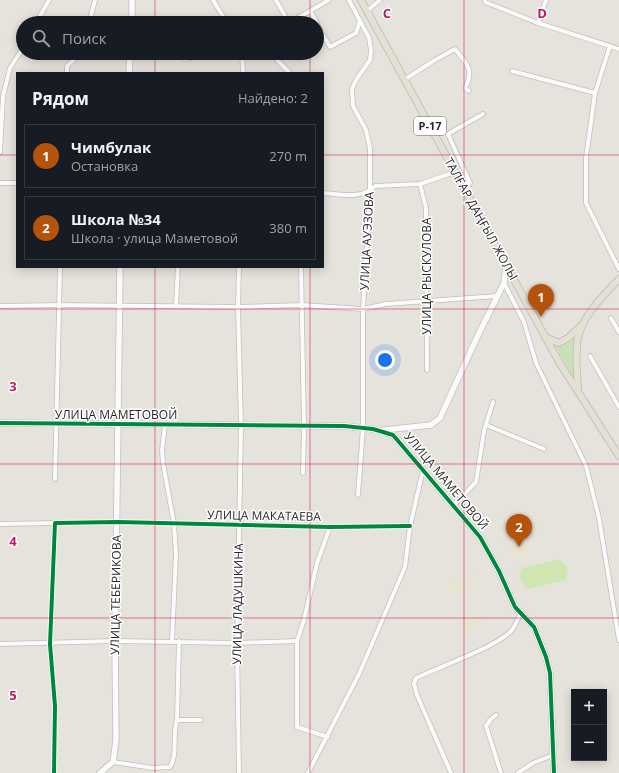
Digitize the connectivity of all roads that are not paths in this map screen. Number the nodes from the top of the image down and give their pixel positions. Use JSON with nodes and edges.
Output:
{"nodes":[{"id":1,"x":49,"y":0,"type":"edge"},
{"id":2,"x":95,"y":0,"type":"edge"},
{"id":3,"x":132,"y":0,"type":"edge"},
{"id":4,"x":214,"y":0,"type":"edge"},
{"id":5,"x":276,"y":0,"type":"edge"},
{"id":6,"x":329,"y":0,"type":"edge"},
{"id":7,"x":349,"y":0,"type":"edge"},
{"id":8,"x":361,"y":0,"type":"edge"},
{"id":9,"x":380,"y":0,"type":"edge"},
{"id":10,"x":485,"y":0,"type":"edge"},
{"id":11,"x":546,"y":0,"type":"edge"},
{"id":12,"x":310,"y":11,"type":"junction"},
{"id":13,"x":367,"y":11,"type":"junction"},
{"id":14,"x":40,"y":16,"type":"edge"},
{"id":15,"x":91,"y":16,"type":"edge"},
{"id":16,"x":132,"y":16,"type":"edge"},
{"id":17,"x":224,"y":16,"type":"edge"},
{"id":18,"x":285,"y":16,"type":"edge"},
{"id":19,"x":301,"y":16,"type":"edge"},
{"id":20,"x":313,"y":16,"type":"edge"},
{"id":21,"x":360,"y":21,"type":"junction"},
{"id":22,"x":538,"y":23,"type":"junction"},
{"id":23,"x":324,"y":36,"type":"edge"},
{"id":24,"x":610,"y":46,"type":"junction"},
{"id":25,"x":619,"y":49,"type":"edge"},
{"id":26,"x":16,"y":59,"type":"edge"},
{"id":27,"x":73,"y":60,"type":"edge"},
{"id":28,"x":130,"y":60,"type":"edge"},
{"id":29,"x":242,"y":60,"type":"edge"},
{"id":30,"x":277,"y":60,"type":"edge"},
{"id":31,"x":512,"y":71,"type":"dead end"},
{"id":32,"x":67,"y":72,"type":"edge"},
{"id":33,"x":129,"y":72,"type":"edge"},
{"id":34,"x":243,"y":72,"type":"edge"},
{"id":35,"x":289,"y":72,"type":"dead end"},
{"id":36,"x":404,"y":80,"type":"junction"},
{"id":37,"x":469,"y":91,"type":"dead end"},
{"id":38,"x":594,"y":93,"type":"junction"},
{"id":39,"x":483,"y":114,"type":"dead end"},
{"id":40,"x":0,"y":152,"type":"edge"},
{"id":41,"x":455,"y":172,"type":"junction"},
{"id":42,"x":0,"y":183,"type":"edge"},
{"id":43,"x":16,"y":183,"type":"edge"},
{"id":44,"x":420,"y":184,"type":"junction"},
{"id":45,"x":463,"y":187,"type":"junction"},
{"id":46,"x":370,"y":191,"type":"junction"},
{"id":47,"x":324,"y":193,"type":"edge"},
{"id":48,"x":506,"y":266,"type":"junction"},
{"id":49,"x":60,"y":268,"type":"edge"},
{"id":50,"x":120,"y":268,"type":"edge"},
{"id":51,"x":178,"y":268,"type":"edge"},
{"id":52,"x":239,"y":268,"type":"edge"},
{"id":53,"x":301,"y":268,"type":"edge"},
{"id":54,"x":619,"y":269,"type":"edge"},
{"id":55,"x":619,"y":279,"type":"edge"},
{"id":56,"x":504,"y":283,"type":"junction"},
{"id":57,"x":497,"y":296,"type":"junction"},
{"id":58,"x":427,"y":302,"type":"junction"},
{"id":59,"x":59,"y":305,"type":"junction"},
{"id":60,"x":119,"y":305,"type":"junction"},
{"id":61,"x":302,"y":305,"type":"junction"},
{"id":62,"x":0,"y":306,"type":"edge"},
{"id":63,"x":176,"y":306,"type":"junction"},
{"id":64,"x":238,"y":307,"type":"junction"},
{"id":65,"x":364,"y":309,"type":"junction"},
{"id":66,"x":610,"y":318,"type":"dead end"},
{"id":67,"x":583,"y":323,"type":"junction"},
{"id":68,"x":619,"y":332,"type":"edge"},
{"id":69,"x":545,"y":337,"type":"junction"},
{"id":70,"x":590,"y":356,"type":"dead end"},
{"id":71,"x":427,"y":370,"type":"dead end"},
{"id":72,"x":578,"y":392,"type":"junction"},
{"id":73,"x":493,"y":402,"type":"dead end"},
{"id":74,"x":619,"y":407,"type":"edge"},
{"id":75,"x":0,"y":423,"type":"edge"},
{"id":76,"x":58,"y":424,"type":"junction"},
{"id":77,"x":117,"y":425,"type":"junction"},
{"id":78,"x":166,"y":425,"type":"junction"},
{"id":79,"x":486,"y":425,"type":"junction"},
{"id":80,"x":241,"y":426,"type":"junction"},
{"id":81,"x":304,"y":427,"type":"junction"},
{"id":82,"x":363,"y":428,"type":"junction"},
{"id":83,"x":382,"y":430,"type":"junction"},
{"id":84,"x":544,"y":449,"type":"dead end"},
{"id":85,"x":619,"y":456,"type":"edge"},
{"id":86,"x":423,"y":470,"type":"junction"},
{"id":87,"x":303,"y":473,"type":"dead end"},
{"id":88,"x":55,"y":479,"type":"dead end"},
{"id":89,"x":358,"y":495,"type":"dead end"},
{"id":90,"x":454,"y":505,"type":"junction"},
{"id":91,"x":118,"y":522,"type":"junction"},
{"id":92,"x":55,"y":523,"type":"junction"},
{"id":93,"x":0,"y":524,"type":"edge"},
{"id":94,"x":174,"y":524,"type":"junction"},
{"id":95,"x":239,"y":526,"type":"junction"},
{"id":96,"x":410,"y":526,"type":"junction"},
{"id":97,"x":330,"y":527,"type":"junction"},
{"id":98,"x":520,"y":615,"type":"junction"},
{"id":99,"x":115,"y":640,"type":"junction"},
{"id":100,"x":172,"y":640,"type":"junction"},
{"id":101,"x":619,"y":640,"type":"edge"},
{"id":102,"x":297,"y":641,"type":"junction"},
{"id":103,"x":179,"y":642,"type":"junction"},
{"id":104,"x":237,"y":643,"type":"junction"},
{"id":105,"x":0,"y":644,"type":"edge"},
{"id":106,"x":50,"y":644,"type":"junction"},
{"id":107,"x":496,"y":715,"type":"dead end"},
{"id":108,"x":177,"y":720,"type":"junction"},
{"id":109,"x":201,"y":720,"type":"dead end"},
{"id":110,"x":328,"y":737,"type":"junction"},
{"id":111,"x":553,"y":755,"type":"junction"},
{"id":112,"x":113,"y":762,"type":"junction"},
{"id":113,"x":54,"y":773,"type":"edge"},
{"id":114,"x":100,"y":773,"type":"edge"},
{"id":115,"x":239,"y":773,"type":"edge"},
{"id":116,"x":308,"y":773,"type":"edge"},
{"id":117,"x":451,"y":773,"type":"edge"},
{"id":118,"x":501,"y":773,"type":"edge"},
{"id":119,"x":518,"y":773,"type":"edge"},
{"id":120,"x":554,"y":773,"type":"edge"}],
"edges":[{"from":1,"to":14,"type":"street"},
{"from":2,"to":15,"type":"street"},
{"from":3,"to":16,"type":"street"},
{"from":4,"to":17,"type":"street"},
{"from":5,"to":18,"type":"street"},
{"from":6,"to":12,"type":"street"},
{"from":7,"to":21,"type":"street","name":"УЛИЦА АУЭЗОВА"},
{"from":8,"to":13,"type":"main road","name":"ТАЛҒАР ДАҢҒЫЛ ЖОЛЫ","number":"P-17"},
{"from":9,"to":13,"type":"street"},
{"from":10,"to":22,"type":"street"},
{"from":11,"to":22,"type":"street"},
{"from":12,"to":19,"type":"street"},
{"from":12,"to":20,"type":"street"},
{"from":13,"to":36,"type":"main road","name":"ТАЛҒАР ДАҢҒЫЛ ЖОЛЫ","number":"P-17"},
{"from":21,"to":23,"type":"street"},
{"from":21,"to":46,"type":"street","name":"УЛИЦА АУЭЗОВА"},
{"from":22,"to":24,"type":"street"},
{"from":24,"to":25,"type":"street"},
{"from":24,"to":38,"type":"street"},
{"from":26,"to":40,"type":"street"},
{"from":27,"to":32,"type":"street"},
{"from":28,"to":33,"type":"street"},
{"from":29,"to":34,"type":"street"},
{"from":30,"to":35,"type":"street"},
{"from":31,"to":38,"type":"street"},
{"from":36,"to":37,"type":"street"},
{"from":36,"to":41,"type":"main road","name":"ТАЛҒАР ДАҢҒЫЛ ЖОЛЫ","number":"P-17"},
{"from":38,"to":54,"type":"street"},
{"from":39,"to":45,"type":"street"},
{"from":41,"to":44,"type":"street"},
{"from":41,"to":45,"type":"main road","name":"ТАЛҒАР ДАҢҒЫЛ ЖОЛЫ","number":"P-17"},
{"from":42,"to":43,"type":"street"},
{"from":44,"to":46,"type":"street"},
{"from":44,"to":58,"type":"street","name":"УЛИЦА РЫСКУЛОВА"},
{"from":45,"to":48,"type":"main road","name":"ТАЛҒАР ДАҢҒЫЛ ЖОЛЫ","number":"P-17"},
{"from":46,"to":47,"type":"street"},
{"from":46,"to":65,"type":"street","name":"УЛИЦА АУЭЗОВА"},
{"from":48,"to":56,"type":"street"},
{"from":48,"to":69,"type":"main road","name":"ТАЛҒАР ДАҢҒЫЛ ЖОЛЫ","number":"P-17"},
{"from":49,"to":59,"type":"street"},
{"from":50,"to":60,"type":"street","name":"УЛИЦА ТЕБЕРИКОВА"},
{"from":51,"to":63,"type":"street"},
{"from":52,"to":64,"type":"street","name":"УЛИЦА ЛАДУШКИНА"},
{"from":53,"to":61,"type":"street"},
{"from":55,"to":67,"type":"main road"},
{"from":56,"to":57,"type":"street"},
{"from":56,"to":101,"type":"street"},
{"from":57,"to":58,"type":"street"},
{"from":57,"to":83,"type":"street"},
{"from":58,"to":65,"type":"street"},
{"from":58,"to":71,"type":"street","name":"УЛИЦА РЫСКУЛОВА"},
{"from":59,"to":60,"type":"street"},
{"from":59,"to":62,"type":"street"},
{"from":59,"to":76,"type":"street"},
{"from":60,"to":63,"type":"street"},
{"from":60,"to":77,"type":"street","name":"УЛИЦА ТЕБЕРИКОВА"},
{"from":61,"to":64,"type":"street"},
{"from":61,"to":65,"type":"street"},
{"from":61,"to":81,"type":"street"},
{"from":63,"to":64,"type":"street"},
{"from":64,"to":80,"type":"street","name":"УЛИЦА ЛАДУШКИНА"},
{"from":65,"to":82,"type":"street","name":"УЛИЦА АУЭЗОВА"},
{"from":66,"to":68,"type":"street"},
{"from":67,"to":69,"type":"main road"},
{"from":67,"to":72,"type":"main road"},
{"from":69,"to":72,"type":"main road","name":"ТАЛҒАР ДАҢҒЫЛ ЖОЛЫ","number":"P-17"},
{"from":70,"to":74,"type":"street"},
{"from":72,"to":85,"type":"main road","name":"ТАЛҒАР ДАҢҒЫЛ ЖОЛЫ"},
{"from":73,"to":79,"type":"street"},
{"from":75,"to":76,"type":"street","name":"УЛИЦА МАМЕТОВОЙ"},
{"from":76,"to":77,"type":"street","name":"УЛИЦА МАМЕТОВОЙ"},
{"from":76,"to":88,"type":"street"},
{"from":77,"to":78,"type":"street","name":"УЛИЦА МАМЕТОВОЙ"},
{"from":77,"to":91,"type":"street","name":"УЛИЦА ТЕБЕРИКОВА"},
{"from":78,"to":80,"type":"street","name":"УЛИЦА МАМЕТОВОЙ"},
{"from":78,"to":94,"type":"street"},
{"from":79,"to":84,"type":"street"},
{"from":79,"to":90,"type":"street"},
{"from":80,"to":81,"type":"street","name":"УЛИЦА МАМЕТОВОЙ"},
{"from":80,"to":95,"type":"street","name":"УЛИЦА ЛАДУШКИНА"},
{"from":81,"to":82,"type":"street","name":"УЛИЦА МАМЕТОВОЙ"},
{"from":81,"to":87,"type":"street"},
{"from":82,"to":83,"type":"street","name":"УЛИЦА МАМЕТОВОЙ"},
{"from":82,"to":89,"type":"street","name":"УЛИЦА АУЭЗОВА"},
{"from":83,"to":86,"type":"street","name":"УЛИЦА МАМЕТОВОЙ"},
{"from":86,"to":90,"type":"street","name":"УЛИЦА МАМЕТОВОЙ"},
{"from":86,"to":96,"type":"street"},
{"from":90,"to":98,"type":"street","name":"УЛИЦА МАМЕТОВОЙ"},
{"from":91,"to":92,"type":"street","name":"УЛИЦА МАКАТАЕВА"},
{"from":91,"to":94,"type":"street","name":"УЛИЦА МАКАТАЕВА"},
{"from":91,"to":99,"type":"street","name":"УЛИЦА ТЕБЕРИКОВА"},
{"from":92,"to":93,"type":"street","name":"УЛИЦА МАКАТАЕВА"},
{"from":92,"to":106,"type":"street"},
{"from":94,"to":95,"type":"street","name":"УЛИЦА МАКАТАЕВА"},
{"from":94,"to":100,"type":"street"},
{"from":95,"to":97,"type":"street","name":"УЛИЦА МАКАТАЕВА"},
{"from":95,"to":104,"type":"street","name":"УЛИЦА ЛАДУШКИНА"},
{"from":96,"to":97,"type":"street","name":"УЛИЦА МАКАТАЕВА"},
{"from":96,"to":110,"type":"street"},
{"from":97,"to":102,"type":"street"},
{"from":98,"to":111,"type":"street","name":"УЛИЦА МАМЕТОВОЙ"},
{"from":98,"to":117,"type":"street"},
{"from":99,"to":100,"type":"street"},
{"from":99,"to":106,"type":"street"},
{"from":99,"to":112,"type":"street","name":"УЛИЦА ТЕБЕРИКОВА"},
{"from":100,"to":103,"type":"street"},
{"from":102,"to":104,"type":"street"},
{"from":102,"to":110,"type":"street"},
{"from":103,"to":104,"type":"street"},
{"from":103,"to":108,"type":"street"},
{"from":104,"to":115,"type":"street","name":"УЛИЦА ЛАДУШКИНА"},
{"from":105,"to":106,"type":"street"},
{"from":106,"to":113,"type":"street"},
{"from":107,"to":118,"type":"street"},
{"from":108,"to":109,"type":"street"},
{"from":108,"to":112,"type":"street"},
{"from":110,"to":116,"type":"street"},
{"from":111,"to":119,"type":"street"},
{"from":111,"to":120,"type":"street","name":"УЛИЦА МАМЕТОВОЙ"},
{"from":112,"to":114,"type":"street"}]}
